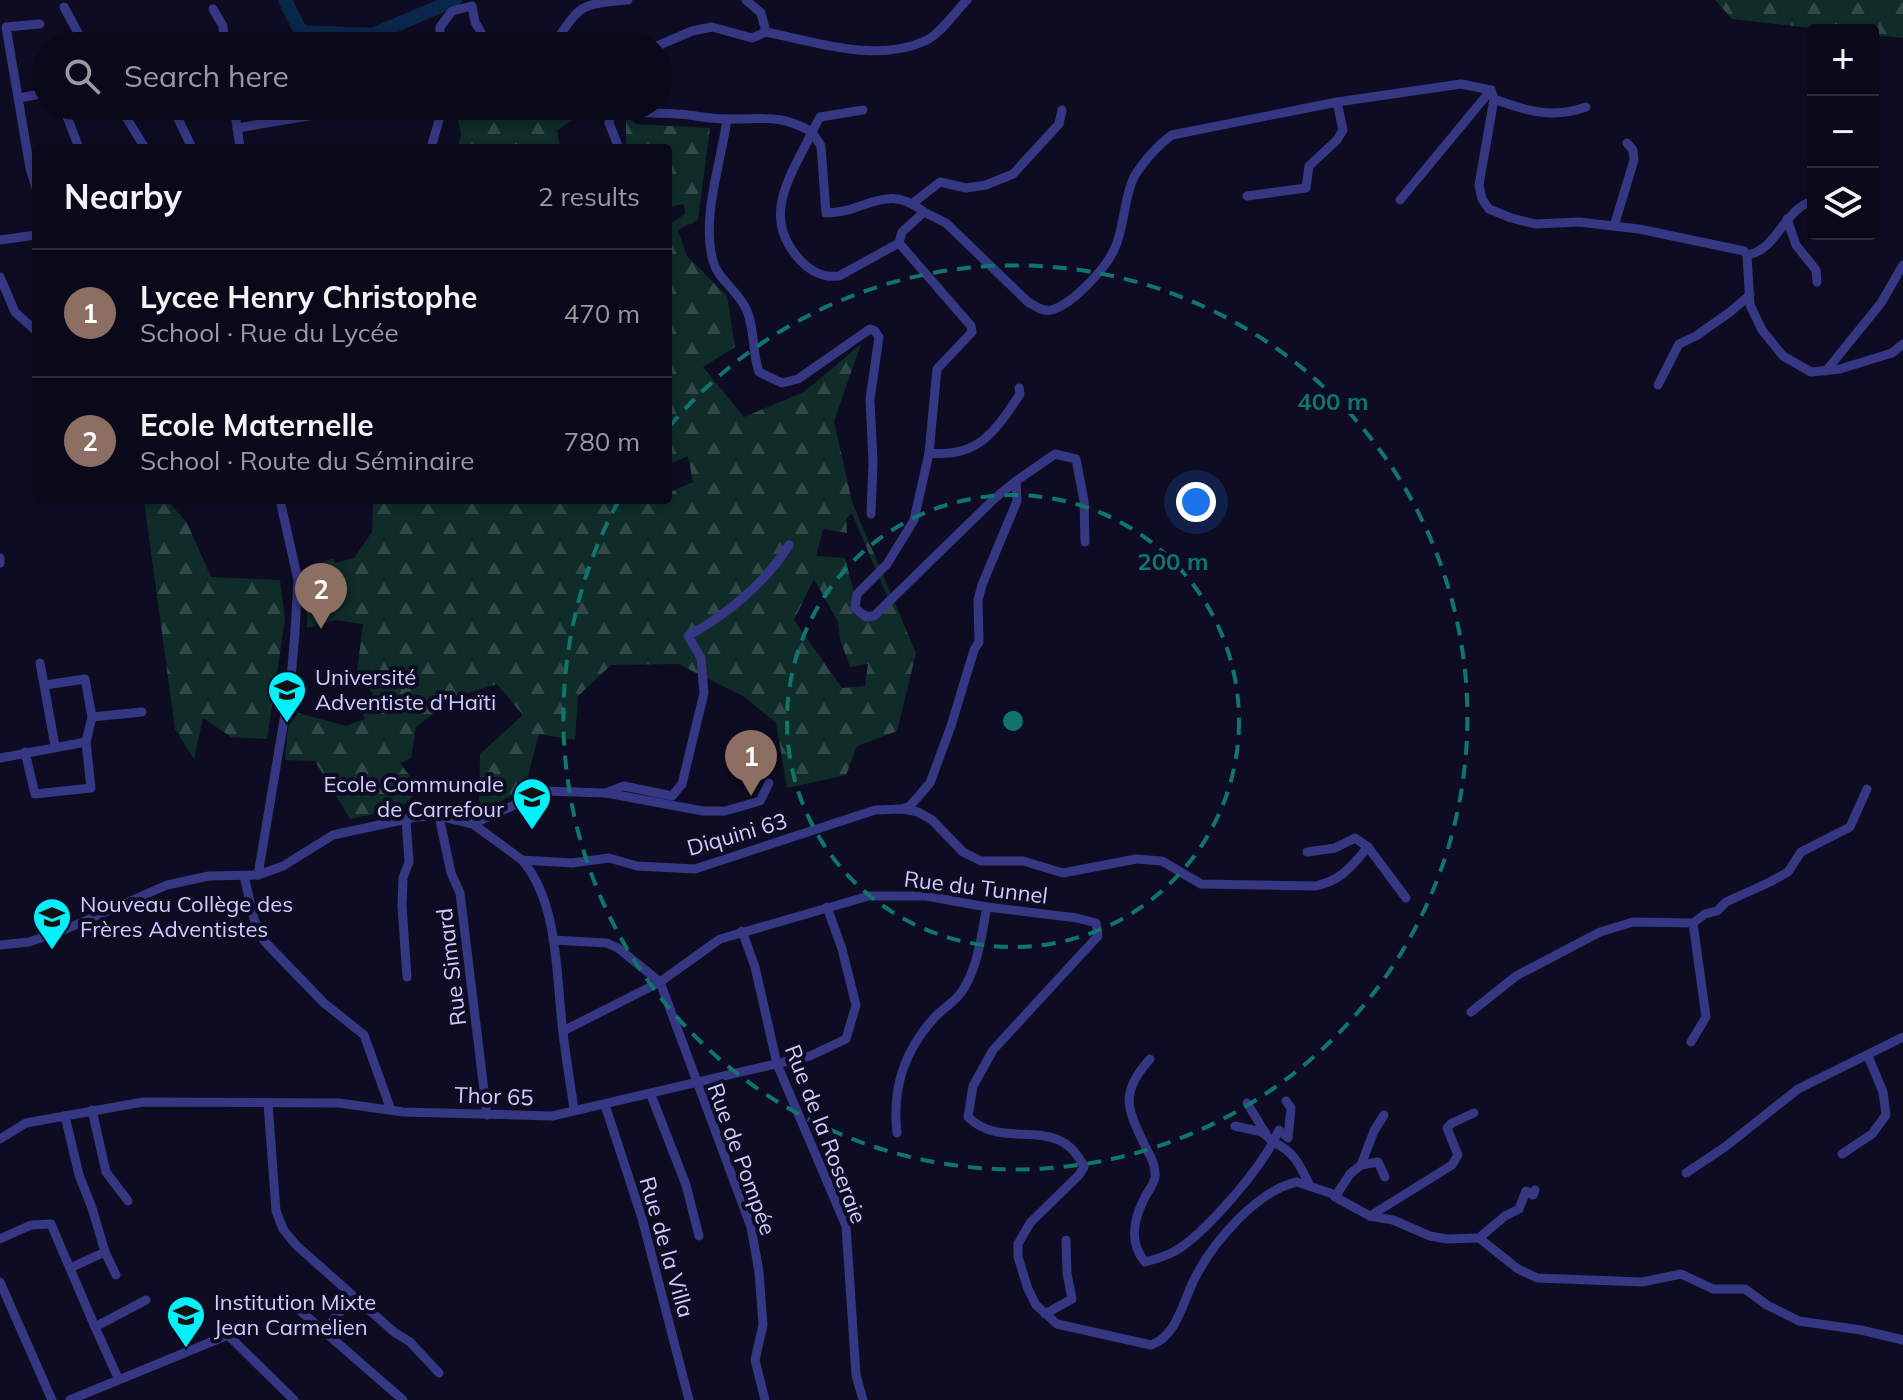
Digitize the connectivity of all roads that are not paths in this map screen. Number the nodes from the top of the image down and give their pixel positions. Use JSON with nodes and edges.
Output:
{"nodes":[{"id":1,"x":628,"y":0,"type":"edge"},
{"id":2,"x":746,"y":0,"type":"edge"},
{"id":3,"x":967,"y":0,"type":"edge"},
{"id":4,"x":474,"y":3,"type":"edge"},
{"id":5,"x":64,"y":7,"type":"dead end"},
{"id":6,"x":213,"y":9,"type":"dead end"},
{"id":7,"x":40,"y":24,"type":"dead end"},
{"id":8,"x":77,"y":32,"type":"edge"},
{"id":9,"x":224,"y":32,"type":"edge"},
{"id":10,"x":440,"y":32,"type":"edge"},
{"id":11,"x":481,"y":32,"type":"edge"},
{"id":12,"x":562,"y":32,"type":"edge"},
{"id":13,"x":766,"y":32,"type":"junction"},
{"id":14,"x":672,"y":40,"type":"edge"},
{"id":15,"x":1493,"y":95,"type":"junction"},
{"id":16,"x":32,"y":96,"type":"edge"},
{"id":17,"x":19,"y":98,"type":"junction"},
{"id":18,"x":1337,"y":102,"type":"junction"},
{"id":19,"x":1586,"y":107,"type":"dead end"},
{"id":20,"x":863,"y":110,"type":"dead end"},
{"id":21,"x":1062,"y":110,"type":"dead end"},
{"id":22,"x":672,"y":113,"type":"edge"},
{"id":23,"x":727,"y":119,"type":"junction"},
{"id":24,"x":68,"y":120,"type":"edge"},
{"id":25,"x":128,"y":120,"type":"edge"},
{"id":26,"x":179,"y":120,"type":"edge"},
{"id":27,"x":236,"y":120,"type":"edge"},
{"id":28,"x":285,"y":120,"type":"edge"},
{"id":29,"x":439,"y":120,"type":"edge"},
{"id":30,"x":609,"y":120,"type":"edge"},
{"id":31,"x":237,"y":128,"type":"junction"},
{"id":32,"x":812,"y":132,"type":"junction"},
{"id":33,"x":1627,"y":143,"type":"dead end"},
{"id":34,"x":77,"y":144,"type":"edge"},
{"id":35,"x":143,"y":144,"type":"edge"},
{"id":36,"x":190,"y":144,"type":"edge"},
{"id":37,"x":239,"y":144,"type":"edge"},
{"id":38,"x":432,"y":144,"type":"edge"},
{"id":39,"x":617,"y":144,"type":"edge"},
{"id":40,"x":32,"y":175,"type":"edge"},
{"id":41,"x":1247,"y":196,"type":"dead end"},
{"id":42,"x":1400,"y":200,"type":"dead end"},
{"id":43,"x":913,"y":203,"type":"junction"},
{"id":44,"x":1807,"y":204,"type":"edge"},
{"id":45,"x":924,"y":212,"type":"junction"},
{"id":46,"x":1787,"y":219,"type":"junction"},
{"id":47,"x":1614,"y":226,"type":"junction"},
{"id":48,"x":32,"y":236,"type":"edge"},
{"id":49,"x":0,"y":240,"type":"edge"},
{"id":50,"x":899,"y":243,"type":"junction"},
{"id":51,"x":1747,"y":255,"type":"junction"},
{"id":52,"x":1903,"y":265,"type":"edge"},
{"id":53,"x":0,"y":277,"type":"edge"},
{"id":54,"x":1817,"y":282,"type":"dead end"},
{"id":55,"x":1750,"y":295,"type":"junction"},
{"id":56,"x":32,"y":327,"type":"edge"},
{"id":57,"x":1903,"y":344,"type":"edge"},
{"id":58,"x":1826,"y":371,"type":"junction"},
{"id":59,"x":1658,"y":385,"type":"dead end"},
{"id":60,"x":1019,"y":388,"type":"dead end"},
{"id":61,"x":929,"y":453,"type":"junction"},
{"id":62,"x":1016,"y":481,"type":"junction"},
{"id":63,"x":281,"y":504,"type":"edge"},
{"id":64,"x":871,"y":514,"type":"dead end"},
{"id":65,"x":1085,"y":542,"type":"dead end"},
{"id":66,"x":789,"y":545,"type":"dead end"},
{"id":67,"x":40,"y":663,"type":"dead end"},
{"id":68,"x":45,"y":685,"type":"junction"},
{"id":69,"x":142,"y":712,"type":"dead end"},
{"id":70,"x":92,"y":717,"type":"junction"},
{"id":71,"x":86,"y":742,"type":"junction"},
{"id":72,"x":55,"y":746,"type":"junction"},
{"id":73,"x":25,"y":752,"type":"junction"},
{"id":74,"x":0,"y":758,"type":"edge"},
{"id":75,"x":769,"y":783,"type":"dead end"},
{"id":76,"x":1867,"y":789,"type":"dead end"},
{"id":77,"x":606,"y":793,"type":"junction"},
{"id":78,"x":902,"y":809,"type":"junction"},
{"id":79,"x":439,"y":816,"type":"junction"},
{"id":80,"x":406,"y":819,"type":"junction"},
{"id":81,"x":473,"y":824,"type":"junction"},
{"id":82,"x":1368,"y":847,"type":"junction"},
{"id":83,"x":1307,"y":852,"type":"dead end"},
{"id":84,"x":522,"y":860,"type":"junction"},
{"id":85,"x":258,"y":875,"type":"junction"},
{"id":86,"x":244,"y":876,"type":"junction"},
{"id":87,"x":1406,"y":898,"type":"dead end"},
{"id":88,"x":827,"y":907,"type":"junction"},
{"id":89,"x":987,"y":907,"type":"junction"},
{"id":90,"x":1693,"y":923,"type":"junction"},
{"id":91,"x":742,"y":931,"type":"junction"},
{"id":92,"x":553,"y":940,"type":"junction"},
{"id":93,"x":0,"y":945,"type":"edge"},
{"id":94,"x":407,"y":977,"type":"dead end"},
{"id":95,"x":660,"y":982,"type":"junction"},
{"id":96,"x":1471,"y":1012,"type":"dead end"},
{"id":97,"x":563,"y":1031,"type":"junction"},
{"id":98,"x":1903,"y":1037,"type":"edge"},
{"id":99,"x":1691,"y":1042,"type":"dead end"},
{"id":100,"x":1868,"y":1056,"type":"junction"},
{"id":101,"x":1150,"y":1059,"type":"dead end"},
{"id":102,"x":777,"y":1064,"type":"junction"},
{"id":103,"x":696,"y":1084,"type":"junction"},
{"id":104,"x":651,"y":1095,"type":"junction"},
{"id":105,"x":1286,"y":1101,"type":"dead end"},
{"id":106,"x":268,"y":1103,"type":"junction"},
{"id":107,"x":1247,"y":1103,"type":"dead end"},
{"id":108,"x":605,"y":1105,"type":"junction"},
{"id":109,"x":574,"y":1109,"type":"junction"},
{"id":110,"x":92,"y":1110,"type":"junction"},
{"id":111,"x":391,"y":1110,"type":"junction"},
{"id":112,"x":1474,"y":1113,"type":"dead end"},
{"id":113,"x":487,"y":1115,"type":"junction"},
{"id":114,"x":1384,"y":1115,"type":"dead end"},
{"id":115,"x":65,"y":1116,"type":"junction"},
{"id":116,"x":1235,"y":1126,"type":"dead end"},
{"id":117,"x":897,"y":1133,"type":"dead end"},
{"id":118,"x":1288,"y":1138,"type":"junction"},
{"id":119,"x":0,"y":1139,"type":"edge"},
{"id":120,"x":1270,"y":1139,"type":"junction"},
{"id":121,"x":1289,"y":1150,"type":"junction"},
{"id":122,"x":1842,"y":1154,"type":"dead end"},
{"id":123,"x":1361,"y":1165,"type":"junction"},
{"id":124,"x":1686,"y":1173,"type":"dead end"},
{"id":125,"x":1385,"y":1177,"type":"dead end"},
{"id":126,"x":1310,"y":1186,"type":"junction"},
{"id":127,"x":1535,"y":1190,"type":"dead end"},
{"id":128,"x":1335,"y":1197,"type":"junction"},
{"id":129,"x":128,"y":1201,"type":"dead end"},
{"id":130,"x":1370,"y":1216,"type":"junction"},
{"id":131,"x":699,"y":1236,"type":"dead end"},
{"id":132,"x":1479,"y":1238,"type":"junction"},
{"id":133,"x":0,"y":1239,"type":"edge"},
{"id":134,"x":1066,"y":1240,"type":"dead end"},
{"id":135,"x":105,"y":1252,"type":"junction"},
{"id":136,"x":70,"y":1268,"type":"junction"},
{"id":137,"x":116,"y":1275,"type":"dead end"},
{"id":138,"x":0,"y":1282,"type":"edge"},
{"id":139,"x":356,"y":1298,"type":"junction"},
{"id":140,"x":146,"y":1300,"type":"dead end"},
{"id":141,"x":288,"y":1300,"type":"dead end"},
{"id":142,"x":1045,"y":1314,"type":"junction"},
{"id":143,"x":95,"y":1327,"type":"junction"},
{"id":144,"x":325,"y":1331,"type":"junction"},
{"id":145,"x":1903,"y":1340,"type":"edge"},
{"id":146,"x":439,"y":1373,"type":"dead end"},
{"id":147,"x":118,"y":1378,"type":"junction"},
{"id":148,"x":52,"y":1400,"type":"edge"},
{"id":149,"x":70,"y":1400,"type":"edge"},
{"id":150,"x":294,"y":1400,"type":"edge"},
{"id":151,"x":403,"y":1400,"type":"edge"},
{"id":152,"x":689,"y":1400,"type":"edge"},
{"id":153,"x":765,"y":1400,"type":"edge"},
{"id":154,"x":863,"y":1400,"type":"edge"}],
"edges":[{"from":1,"to":12,"type":"street"},
{"from":2,"to":13,"type":"street"},
{"from":3,"to":13,"type":"street"},
{"from":4,"to":10,"type":"street"},
{"from":4,"to":11,"type":"street"},
{"from":5,"to":8,"type":"street"},
{"from":6,"to":9,"type":"street"},
{"from":7,"to":17,"type":"street"},
{"from":13,"to":14,"type":"street"},
{"from":15,"to":18,"type":"street"},
{"from":15,"to":19,"type":"street"},
{"from":15,"to":42,"type":"street"},
{"from":15,"to":47,"type":"street"},
{"from":16,"to":17,"type":"street"},
{"from":17,"to":40,"type":"street"},
{"from":18,"to":41,"type":"street"},
{"from":18,"to":45,"type":"street"},
{"from":20,"to":32,"type":"street"},
{"from":21,"to":43,"type":"street"},
{"from":22,"to":23,"type":"street"},
{"from":23,"to":32,"type":"street"},
{"from":23,"to":64,"type":"street"},
{"from":24,"to":34,"type":"street"},
{"from":25,"to":35,"type":"street"},
{"from":26,"to":36,"type":"street"},
{"from":27,"to":31,"type":"street"},
{"from":28,"to":31,"type":"street"},
{"from":29,"to":38,"type":"street"},
{"from":30,"to":39,"type":"street"},
{"from":31,"to":37,"type":"street"},
{"from":32,"to":43,"type":"street"},
{"from":32,"to":50,"type":"street"},
{"from":33,"to":47,"type":"street"},
{"from":43,"to":45,"type":"street"},
{"from":44,"to":46,"type":"street"},
{"from":45,"to":50,"type":"street"},
{"from":46,"to":51,"type":"street"},
{"from":46,"to":54,"type":"street"},
{"from":47,"to":51,"type":"street"},
{"from":48,"to":49,"type":"street"},
{"from":50,"to":61,"type":"street"},
{"from":51,"to":55,"type":"street"},
{"from":52,"to":58,"type":"street"},
{"from":53,"to":56,"type":"street"},
{"from":55,"to":58,"type":"street"},
{"from":55,"to":59,"type":"street"},
{"from":57,"to":58,"type":"street"},
{"from":60,"to":61,"type":"street"},
{"from":61,"to":62,"type":"street"},
{"from":62,"to":65,"type":"street"},
{"from":62,"to":78,"type":"street"},
{"from":63,"to":85,"type":"street"},
{"from":66,"to":77,"type":"street"},
{"from":67,"to":68,"type":"street"},
{"from":68,"to":70,"type":"street"},
{"from":68,"to":72,"type":"street"},
{"from":69,"to":70,"type":"street"},
{"from":70,"to":71,"type":"street"},
{"from":71,"to":72,"type":"street"},
{"from":71,"to":73,"type":"street"},
{"from":72,"to":73,"type":"street"},
{"from":73,"to":74,"type":"street"},
{"from":75,"to":77,"type":"street"},
{"from":76,"to":90,"type":"street"},
{"from":77,"to":81,"type":"street"},
{"from":78,"to":82,"type":"street"},
{"from":78,"to":84,"type":"street","name":"Diquini 63"},
{"from":79,"to":80,"type":"street"},
{"from":79,"to":81,"type":"street"},
{"from":79,"to":113,"type":"street","name":"Rue Simard"},
{"from":80,"to":85,"type":"street"},
{"from":80,"to":94,"type":"street"},
{"from":81,"to":84,"type":"street"},
{"from":82,"to":83,"type":"street"},
{"from":82,"to":87,"type":"street"},
{"from":84,"to":92,"type":"street"},
{"from":85,"to":86,"type":"street"},
{"from":86,"to":93,"type":"street"},
{"from":86,"to":111,"type":"street"},
{"from":88,"to":89,"type":"street","name":"Rue du Tunnel"},
{"from":88,"to":91,"type":"street","name":"Rue du Tunnel"},
{"from":88,"to":102,"type":"street","name":"Thor 65"},
{"from":89,"to":117,"type":"street"},
{"from":89,"to":142,"type":"street","name":"Rue du Tunnel"},
{"from":90,"to":96,"type":"street"},
{"from":90,"to":99,"type":"street"},
{"from":91,"to":95,"type":"street","name":"Rue du Tunnel"},
{"from":91,"to":102,"type":"street","name":"Rue de la Roseraie"},
{"from":92,"to":95,"type":"street"},
{"from":92,"to":97,"type":"street"},
{"from":95,"to":97,"type":"street","name":"Rue du Tunnel"},
{"from":95,"to":103,"type":"street","name":"Rue de Pompée"},
{"from":97,"to":109,"type":"street"},
{"from":98,"to":100,"type":"street"},
{"from":100,"to":122,"type":"street"},
{"from":100,"to":124,"type":"street"},
{"from":101,"to":120,"type":"street"},
{"from":102,"to":103,"type":"street","name":"Thor 65"},
{"from":102,"to":154,"type":"street","name":"Rue de la Roseraie"},
{"from":103,"to":104,"type":"street","name":"Thor 65"},
{"from":103,"to":153,"type":"street","name":"Rue de Pompée"},
{"from":104,"to":108,"type":"street","name":"Thor 65"},
{"from":104,"to":131,"type":"street"},
{"from":105,"to":118,"type":"street"},
{"from":106,"to":110,"type":"street","name":"Thor 65"},
{"from":106,"to":111,"type":"street","name":"Thor 65"},
{"from":106,"to":139,"type":"street"},
{"from":107,"to":120,"type":"street"},
{"from":108,"to":109,"type":"street","name":"Thor 65"},
{"from":108,"to":152,"type":"street","name":"Rue de la Villa"},
{"from":109,"to":113,"type":"street","name":"Thor 65"},
{"from":110,"to":115,"type":"street","name":"Thor 65"},
{"from":110,"to":129,"type":"street"},
{"from":111,"to":113,"type":"street","name":"Thor 65"},
{"from":112,"to":130,"type":"street"},
{"from":114,"to":123,"type":"street"},
{"from":115,"to":119,"type":"street","name":"Thor 65"},
{"from":115,"to":135,"type":"street"},
{"from":116,"to":120,"type":"street"},
{"from":118,"to":120,"type":"street"},
{"from":118,"to":121,"type":"street"},
{"from":120,"to":121,"type":"street"},
{"from":121,"to":126,"type":"street"},
{"from":123,"to":125,"type":"street"},
{"from":123,"to":128,"type":"street"},
{"from":126,"to":128,"type":"street"},
{"from":126,"to":142,"type":"street"},
{"from":127,"to":132,"type":"street"},
{"from":128,"to":130,"type":"street"},
{"from":130,"to":132,"type":"street"},
{"from":132,"to":145,"type":"street"},
{"from":133,"to":136,"type":"street"},
{"from":134,"to":142,"type":"street"},
{"from":135,"to":136,"type":"street"},
{"from":135,"to":137,"type":"street"},
{"from":136,"to":143,"type":"street"},
{"from":138,"to":148,"type":"street"},
{"from":139,"to":144,"type":"street"},
{"from":139,"to":146,"type":"street"},
{"from":140,"to":143,"type":"street"},
{"from":141,"to":144,"type":"street"},
{"from":143,"to":147,"type":"street"},
{"from":144,"to":151,"type":"street"},
{"from":147,"to":149,"type":"street"},
{"from":147,"to":150,"type":"street"}]}
